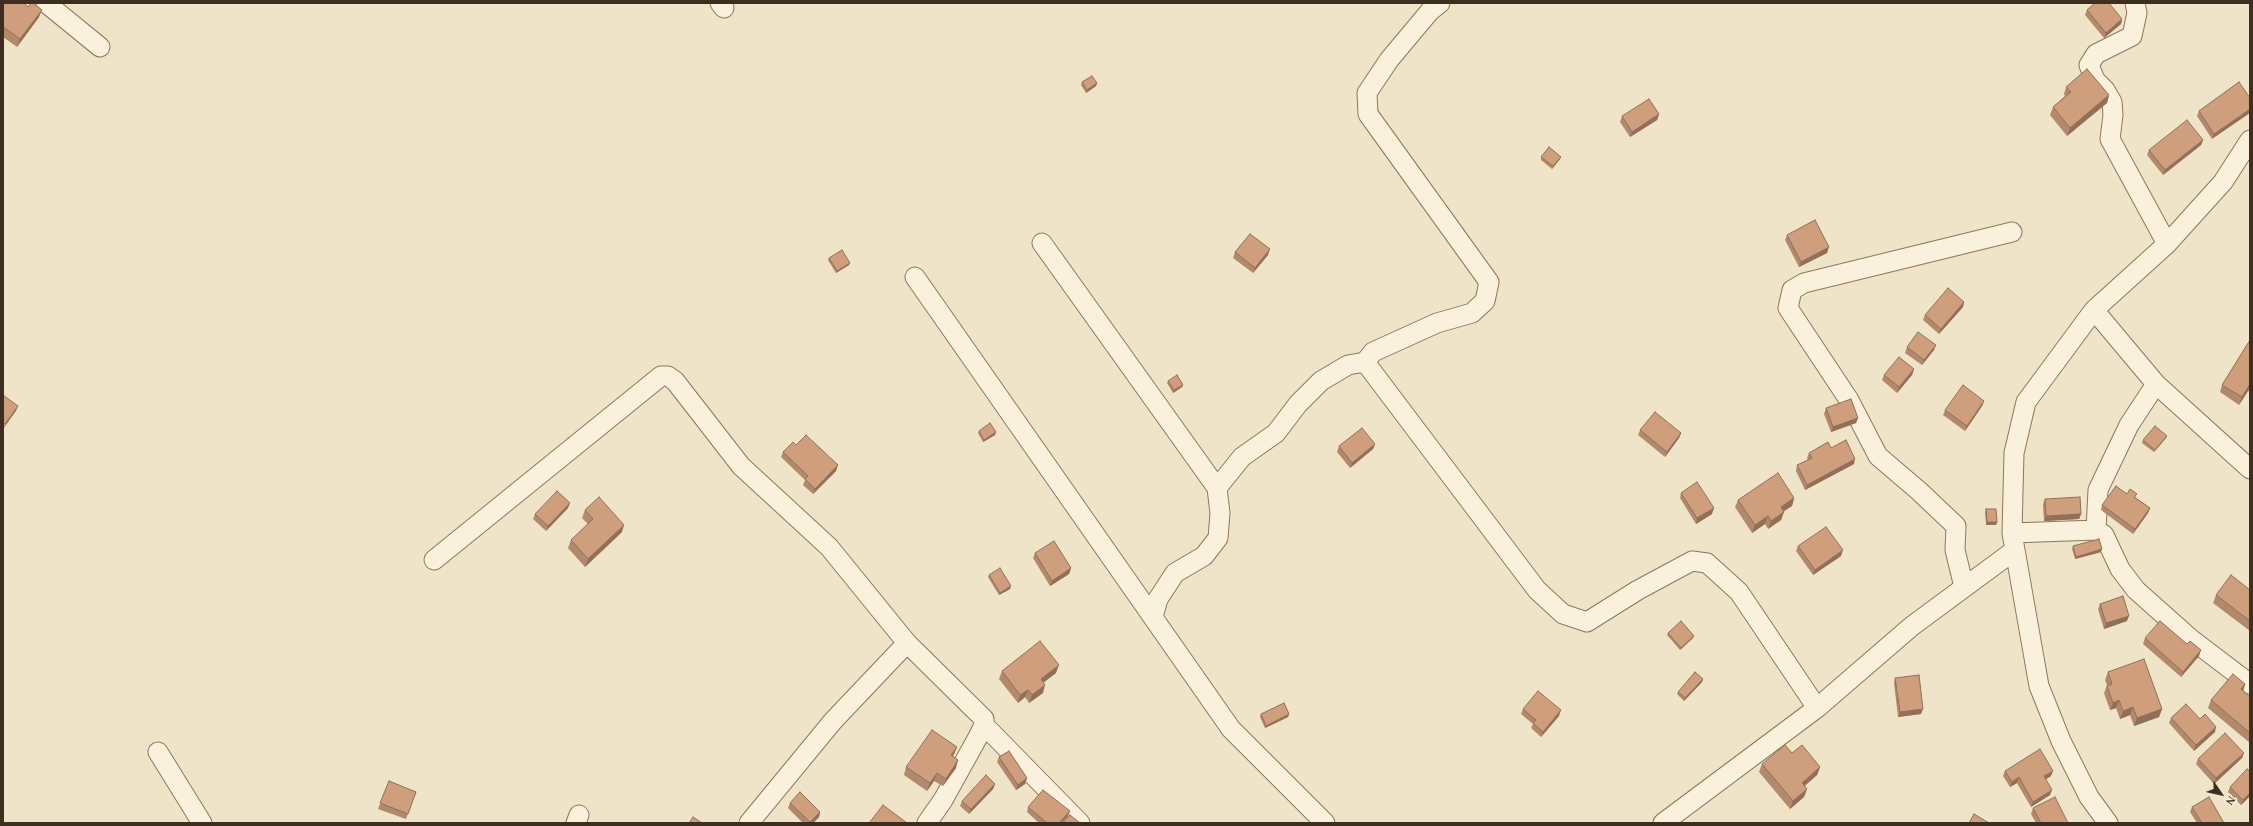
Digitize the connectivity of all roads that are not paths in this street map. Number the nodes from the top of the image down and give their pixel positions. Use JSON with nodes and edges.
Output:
{"nodes":[{"id":1,"x":46,"y":3,"type":"edge"},
{"id":2,"x":1440,"y":3,"type":"edge"},
{"id":3,"x":2135,"y":3,"type":"edge"},
{"id":4,"x":100,"y":47,"type":"dead end"},
{"id":5,"x":2250,"y":140,"type":"edge"},
{"id":6,"x":2012,"y":232,"type":"dead end"},
{"id":7,"x":1042,"y":243,"type":"dead end"},
{"id":8,"x":2167,"y":244,"type":"junction"},
{"id":9,"x":915,"y":277,"type":"dead end"},
{"id":10,"x":2094,"y":310,"type":"junction"},
{"id":11,"x":1365,"y":362,"type":"junction"},
{"id":12,"x":2156,"y":384,"type":"junction"},
{"id":13,"x":2250,"y":469,"type":"edge"},
{"id":14,"x":1217,"y":488,"type":"junction"},
{"id":15,"x":2096,"y":530,"type":"junction"},
{"id":16,"x":2013,"y":541,"type":"junction"},
{"id":17,"x":434,"y":560,"type":"dead end"},
{"id":18,"x":1964,"y":587,"type":"junction"},
{"id":19,"x":1153,"y":617,"type":"junction"},
{"id":20,"x":907,"y":643,"type":"junction"},
{"id":21,"x":2250,"y":684,"type":"edge"},
{"id":22,"x":1817,"y":708,"type":"junction"},
{"id":23,"x":984,"y":725,"type":"junction"},
{"id":24,"x":158,"y":752,"type":"dead end"},
{"id":25,"x":202,"y":823,"type":"edge"},
{"id":26,"x":749,"y":823,"type":"edge"},
{"id":27,"x":927,"y":823,"type":"edge"},
{"id":28,"x":1080,"y":823,"type":"edge"},
{"id":29,"x":1325,"y":823,"type":"edge"},
{"id":30,"x":1663,"y":823,"type":"edge"},
{"id":31,"x":2108,"y":823,"type":"edge"}],
"edges":[{"from":1,"to":4,"type":"street"},
{"from":2,"to":11,"type":"street"},
{"from":3,"to":8,"type":"street"},
{"from":5,"to":8,"type":"street"},
{"from":6,"to":18,"type":"street"},
{"from":7,"to":14,"type":"street"},
{"from":8,"to":10,"type":"street"},
{"from":9,"to":19,"type":"street"},
{"from":10,"to":12,"type":"street"},
{"from":10,"to":16,"type":"street"},
{"from":11,"to":14,"type":"street"},
{"from":11,"to":22,"type":"street"},
{"from":12,"to":13,"type":"street"},
{"from":12,"to":15,"type":"street"},
{"from":14,"to":19,"type":"street"},
{"from":15,"to":16,"type":"street"},
{"from":15,"to":21,"type":"street"},
{"from":16,"to":18,"type":"street"},
{"from":16,"to":31,"type":"street"},
{"from":17,"to":20,"type":"street"},
{"from":18,"to":22,"type":"street"},
{"from":19,"to":29,"type":"street"},
{"from":20,"to":23,"type":"street"},
{"from":20,"to":26,"type":"street"},
{"from":22,"to":30,"type":"street"},
{"from":23,"to":27,"type":"street"},
{"from":23,"to":28,"type":"street"},
{"from":24,"to":25,"type":"street"}]}
